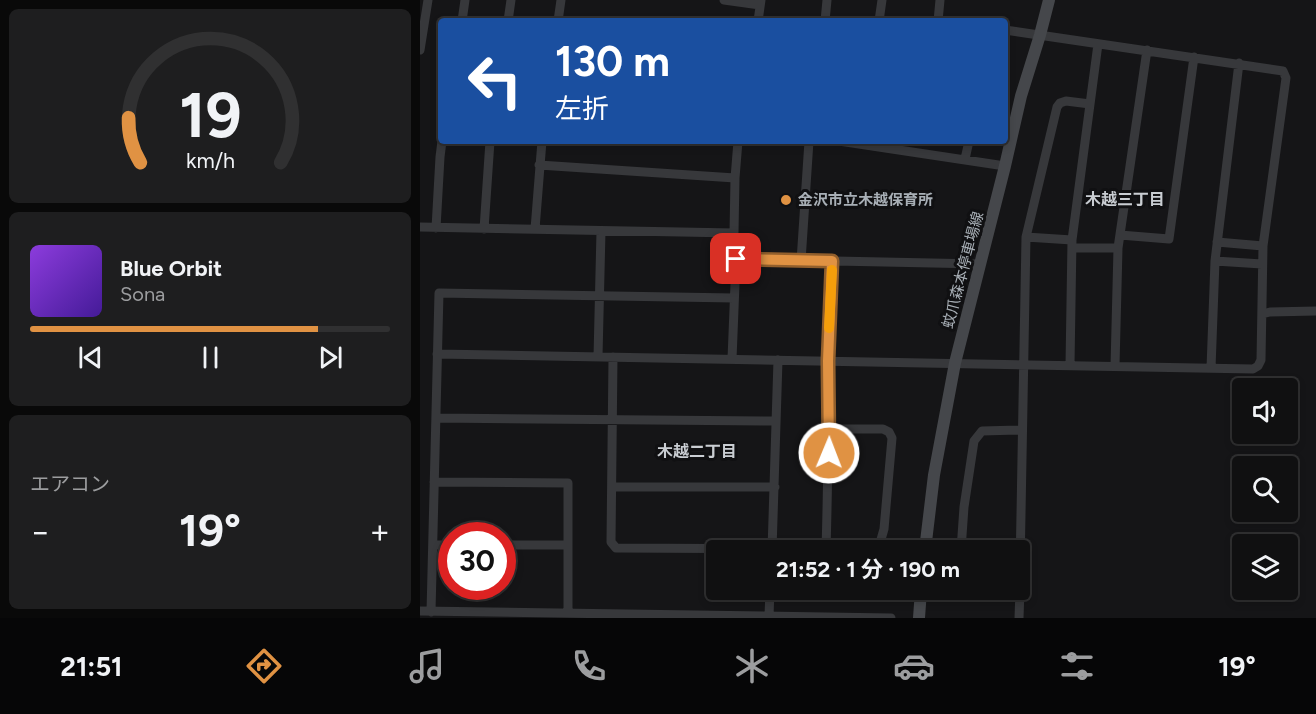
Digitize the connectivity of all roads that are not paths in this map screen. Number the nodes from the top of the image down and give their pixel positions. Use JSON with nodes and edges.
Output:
{"nodes":[{"id":1,"x":428,"y":0,"type":"edge"},
{"id":2,"x":465,"y":0,"type":"edge"},
{"id":3,"x":511,"y":0,"type":"edge"},
{"id":4,"x":561,"y":0,"type":"edge"},
{"id":5,"x":724,"y":0,"type":"edge"},
{"id":6,"x":827,"y":0,"type":"edge"},
{"id":7,"x":882,"y":0,"type":"edge"},
{"id":8,"x":940,"y":0,"type":"edge"},
{"id":9,"x":1048,"y":0,"type":"edge"},
{"id":10,"x":761,"y":2,"type":"edge"},
{"id":11,"x":462,"y":18,"type":"edge"},
{"id":12,"x":508,"y":18,"type":"edge"},
{"id":13,"x":558,"y":18,"type":"edge"},
{"id":14,"x":758,"y":18,"type":"edge"},
{"id":15,"x":825,"y":18,"type":"edge"},
{"id":16,"x":879,"y":18,"type":"edge"},
{"id":17,"x":938,"y":18,"type":"edge"},
{"id":18,"x":1008,"y":30,"type":"edge"},
{"id":19,"x":1040,"y":35,"type":"junction"},
{"id":20,"x":1098,"y":44,"type":"junction"},
{"id":21,"x":420,"y":50,"type":"edge"},
{"id":22,"x":1147,"y":50,"type":"junction"},
{"id":23,"x":1194,"y":57,"type":"junction"},
{"id":24,"x":1239,"y":63,"type":"junction"},
{"id":25,"x":1090,"y":104,"type":"junction"},
{"id":26,"x":442,"y":144,"type":"edge"},
{"id":27,"x":490,"y":144,"type":"edge"},
{"id":28,"x":542,"y":144,"type":"edge"},
{"id":29,"x":738,"y":144,"type":"edge"},
{"id":30,"x":809,"y":144,"type":"edge"},
{"id":31,"x":868,"y":144,"type":"edge"},
{"id":32,"x":917,"y":144,"type":"edge"},
{"id":33,"x":968,"y":144,"type":"edge"},
{"id":34,"x":916,"y":152,"type":"junction"},
{"id":35,"x":965,"y":159,"type":"junction"},
{"id":36,"x":539,"y":165,"type":"junction"},
{"id":37,"x":1005,"y":166,"type":"junction"},
{"id":38,"x":735,"y":178,"type":"junction"},
{"id":39,"x":420,"y":227,"type":"edge"},
{"id":40,"x":436,"y":228,"type":"junction"},
{"id":41,"x":484,"y":229,"type":"junction"},
{"id":42,"x":535,"y":229,"type":"junction"},
{"id":43,"x":601,"y":231,"type":"junction"},
{"id":44,"x":734,"y":233,"type":"junction"},
{"id":45,"x":1120,"y":235,"type":"junction"},
{"id":46,"x":1026,"y":237,"type":"junction"},
{"id":47,"x":1217,"y":242,"type":"junction"},
{"id":48,"x":1072,"y":244,"type":"junction"},
{"id":49,"x":1263,"y":246,"type":"junction"},
{"id":50,"x":1118,"y":248,"type":"junction"},
{"id":51,"x":736,"y":259,"type":"junction"},
{"id":52,"x":801,"y":261,"type":"junction"},
{"id":53,"x":832,"y":261,"type":"junction"},
{"id":54,"x":1215,"y":261,"type":"junction"},
{"id":55,"x":981,"y":264,"type":"junction"},
{"id":56,"x":1262,"y":264,"type":"junction"},
{"id":57,"x":598,"y":296,"type":"junction"},
{"id":58,"x":734,"y":298,"type":"junction"},
{"id":59,"x":1316,"y":311,"type":"edge"},
{"id":60,"x":1262,"y":314,"type":"junction"},
{"id":61,"x":437,"y":354,"type":"junction"},
{"id":62,"x":598,"y":357,"type":"junction"},
{"id":63,"x":614,"y":357,"type":"junction"},
{"id":64,"x":732,"y":359,"type":"junction"},
{"id":65,"x":778,"y":360,"type":"junction"},
{"id":66,"x":828,"y":361,"type":"junction"},
{"id":67,"x":955,"y":363,"type":"junction"},
{"id":68,"x":1024,"y":365,"type":"junction"},
{"id":69,"x":1070,"y":366,"type":"junction"},
{"id":70,"x":1115,"y":366,"type":"junction"},
{"id":71,"x":1211,"y":368,"type":"junction"},
{"id":72,"x":436,"y":418,"type":"junction"},
{"id":73,"x":612,"y":420,"type":"junction"},
{"id":74,"x":776,"y":421,"type":"junction"},
{"id":75,"x":830,"y":429,"type":"junction"},
{"id":76,"x":1022,"y":430,"type":"junction"},
{"id":77,"x":434,"y":482,"type":"junction"},
{"id":78,"x":612,"y":487,"type":"junction"},
{"id":79,"x":775,"y":488,"type":"junction"},
{"id":80,"x":772,"y":540,"type":"edge"},
{"id":81,"x":826,"y":540,"type":"edge"},
{"id":82,"x":881,"y":540,"type":"edge"},
{"id":83,"x":926,"y":540,"type":"edge"},
{"id":84,"x":962,"y":540,"type":"edge"},
{"id":85,"x":1020,"y":540,"type":"edge"},
{"id":86,"x":432,"y":545,"type":"junction"},
{"id":87,"x":438,"y":545,"type":"edge"},
{"id":88,"x":516,"y":545,"type":"edge"},
{"id":89,"x":568,"y":545,"type":"junction"},
{"id":90,"x":706,"y":549,"type":"edge"},
{"id":91,"x":770,"y":600,"type":"edge"},
{"id":92,"x":920,"y":600,"type":"edge"},
{"id":93,"x":1020,"y":600,"type":"edge"},
{"id":94,"x":420,"y":612,"type":"edge"},
{"id":95,"x":431,"y":612,"type":"junction"},
{"id":96,"x":568,"y":614,"type":"junction"},
{"id":97,"x":528,"y":615,"type":"edge"},
{"id":98,"x":769,"y":616,"type":"junction"},
{"id":99,"x":711,"y":617,"type":"edge"},
{"id":100,"x":891,"y":618,"type":"edge"},
{"id":101,"x":919,"y":618,"type":"edge"},
{"id":102,"x":1019,"y":618,"type":"edge"}],
"edges":[{"from":1,"to":21,"type":"street"},
{"from":2,"to":11,"type":"street"},
{"from":3,"to":12,"type":"street"},
{"from":4,"to":13,"type":"street"},
{"from":5,"to":10,"type":"street"},
{"from":6,"to":15,"type":"street"},
{"from":7,"to":16,"type":"street"},
{"from":8,"to":17,"type":"street"},
{"from":9,"to":19,"type":"main road","name":"蚊爪森本停車場線"},
{"from":10,"to":14,"type":"street"},
{"from":18,"to":19,"type":"street"},
{"from":19,"to":20,"type":"street"},
{"from":19,"to":37,"type":"main road","name":"蚊爪森本停車場線"},
{"from":20,"to":22,"type":"street"},
{"from":20,"to":25,"type":"street"},
{"from":22,"to":23,"type":"street"},
{"from":22,"to":45,"type":"street"},
{"from":23,"to":24,"type":"street"},
{"from":23,"to":45,"type":"street"},
{"from":24,"to":47,"type":"street"},
{"from":24,"to":49,"type":"street"},
{"from":25,"to":46,"type":"street"},
{"from":25,"to":48,"type":"street"},
{"from":26,"to":40,"type":"street"},
{"from":27,"to":41,"type":"street"},
{"from":28,"to":36,"type":"street"},
{"from":29,"to":38,"type":"street"},
{"from":30,"to":52,"type":"street"},
{"from":31,"to":34,"type":"street"},
{"from":32,"to":34,"type":"street"},
{"from":33,"to":35,"type":"street"},
{"from":34,"to":35,"type":"street"},
{"from":35,"to":37,"type":"street"},
{"from":36,"to":38,"type":"street"},
{"from":36,"to":42,"type":"street"},
{"from":37,"to":55,"type":"main road","name":"蚊爪森本停車場線"},
{"from":38,"to":44,"type":"street"},
{"from":39,"to":40,"type":"street"},
{"from":40,"to":41,"type":"street"},
{"from":41,"to":42,"type":"street"},
{"from":42,"to":43,"type":"street"},
{"from":43,"to":44,"type":"street"},
{"from":43,"to":57,"type":"street"},
{"from":44,"to":51,"type":"street"},
{"from":45,"to":50,"type":"street"},
{"from":46,"to":48,"type":"street"},
{"from":46,"to":68,"type":"street"},
{"from":47,"to":49,"type":"street"},
{"from":47,"to":54,"type":"street"},
{"from":48,"to":50,"type":"street"},
{"from":48,"to":69,"type":"street"},
{"from":49,"to":56,"type":"street"},
{"from":50,"to":70,"type":"street"},
{"from":51,"to":52,"type":"street"},
{"from":51,"to":58,"type":"street"},
{"from":52,"to":53,"type":"street"},
{"from":53,"to":55,"type":"street"},
{"from":53,"to":66,"type":"street"},
{"from":54,"to":56,"type":"street"},
{"from":54,"to":71,"type":"street"},
{"from":55,"to":67,"type":"main road","name":"蚊爪森本停車場線"},
{"from":56,"to":60,"type":"street"},
{"from":57,"to":58,"type":"street"},
{"from":57,"to":61,"type":"street"},
{"from":57,"to":62,"type":"street"},
{"from":58,"to":64,"type":"street"},
{"from":59,"to":60,"type":"street"},
{"from":60,"to":71,"type":"street"},
{"from":61,"to":62,"type":"street"},
{"from":61,"to":72,"type":"street"},
{"from":62,"to":63,"type":"street"},
{"from":63,"to":64,"type":"street"},
{"from":63,"to":73,"type":"street"},
{"from":64,"to":65,"type":"street"},
{"from":65,"to":66,"type":"street"},
{"from":65,"to":74,"type":"street"},
{"from":66,"to":67,"type":"street"},
{"from":66,"to":75,"type":"street"},
{"from":67,"to":68,"type":"street"},
{"from":67,"to":83,"type":"main road","name":"蚊爪森本停車場線"},
{"from":68,"to":69,"type":"street"},
{"from":68,"to":76,"type":"street"},
{"from":69,"to":70,"type":"street"},
{"from":70,"to":71,"type":"street"},
{"from":72,"to":73,"type":"street"},
{"from":72,"to":77,"type":"street"},
{"from":73,"to":74,"type":"street"},
{"from":73,"to":78,"type":"street"},
{"from":74,"to":79,"type":"street"},
{"from":75,"to":81,"type":"street"},
{"from":75,"to":82,"type":"street"},
{"from":76,"to":84,"type":"street"},
{"from":76,"to":85,"type":"street"},
{"from":77,"to":86,"type":"street"},
{"from":77,"to":89,"type":"street"},
{"from":78,"to":79,"type":"street"},
{"from":78,"to":90,"type":"street"},
{"from":79,"to":80,"type":"street"},
{"from":86,"to":87,"type":"street"},
{"from":86,"to":95,"type":"street"},
{"from":88,"to":89,"type":"street"},
{"from":89,"to":96,"type":"street"},
{"from":91,"to":98,"type":"street"},
{"from":92,"to":101,"type":"main road"},
{"from":93,"to":102,"type":"street"},
{"from":94,"to":95,"type":"street"},
{"from":95,"to":97,"type":"street"},
{"from":96,"to":97,"type":"street"},
{"from":96,"to":99,"type":"street"},
{"from":98,"to":99,"type":"street"},
{"from":98,"to":100,"type":"street"}]}
